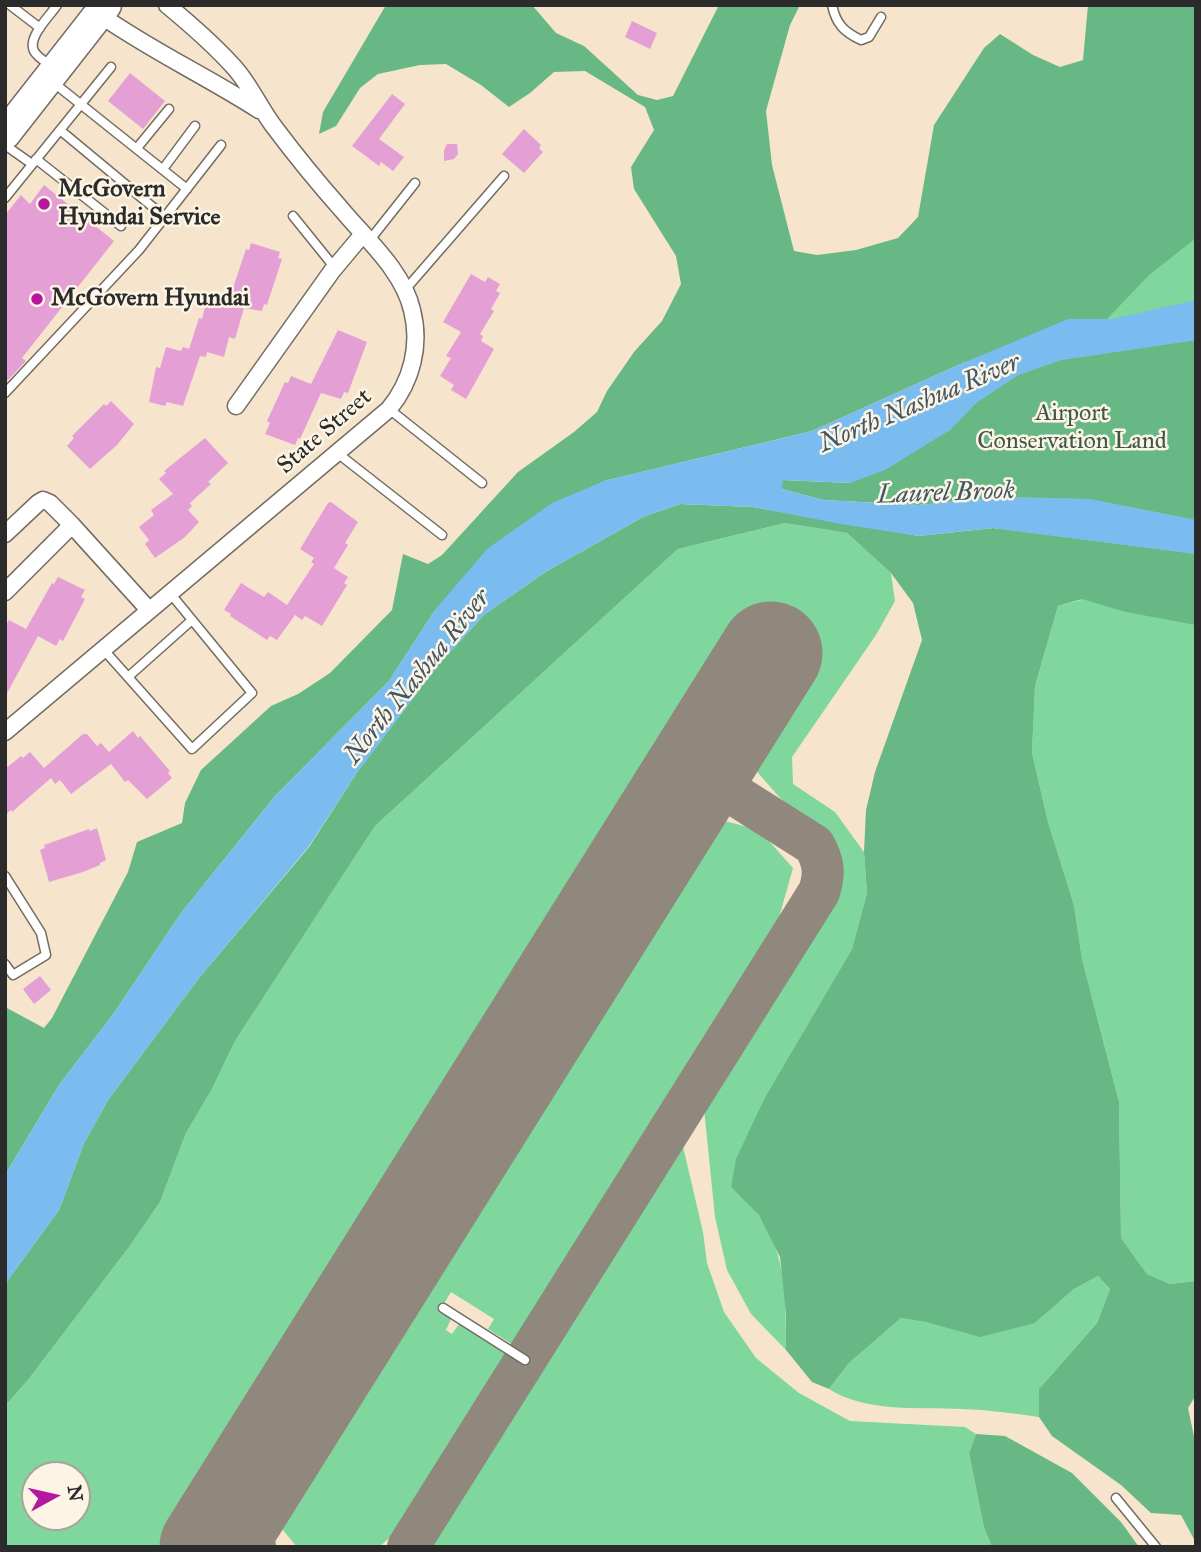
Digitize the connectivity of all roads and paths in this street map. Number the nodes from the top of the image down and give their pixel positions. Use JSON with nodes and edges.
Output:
{"nodes":[{"id":1,"x":10,"y":5,"type":"edge"},
{"id":2,"x":57,"y":5,"type":"edge"},
{"id":3,"x":167,"y":5,"type":"edge"},
{"id":4,"x":832,"y":5,"type":"edge"},
{"id":5,"x":103,"y":10,"type":"edge"},
{"id":6,"x":881,"y":17,"type":"dead end"},
{"id":7,"x":40,"y":28,"type":"junction"},
{"id":8,"x":111,"y":66,"type":"dead end"},
{"id":9,"x":52,"y":75,"type":"junction"},
{"id":10,"x":81,"y":104,"type":"junction"},
{"id":11,"x":169,"y":109,"type":"dead end"},
{"id":12,"x":265,"y":114,"type":"junction"},
{"id":13,"x":195,"y":126,"type":"dead end"},
{"id":14,"x":60,"y":130,"type":"junction"},
{"id":15,"x":5,"y":134,"type":"edge"},
{"id":16,"x":5,"y":145,"type":"edge"},
{"id":17,"x":221,"y":145,"type":"dead end"},
{"id":18,"x":137,"y":148,"type":"junction"},
{"id":19,"x":34,"y":162,"type":"junction"},
{"id":20,"x":163,"y":169,"type":"junction"},
{"id":21,"x":504,"y":176,"type":"dead end"},
{"id":22,"x":415,"y":183,"type":"dead end"},
{"id":23,"x":187,"y":188,"type":"junction"},
{"id":24,"x":5,"y":198,"type":"edge"},
{"id":25,"x":293,"y":216,"type":"dead end"},
{"id":26,"x":166,"y":218,"type":"junction"},
{"id":27,"x":121,"y":226,"type":"dead end"},
{"id":28,"x":366,"y":238,"type":"junction"},
{"id":29,"x":335,"y":268,"type":"junction"},
{"id":30,"x":405,"y":290,"type":"junction"},
{"id":31,"x":5,"y":393,"type":"edge"},
{"id":32,"x":236,"y":407,"type":"dead end"},
{"id":33,"x":389,"y":409,"type":"junction"},
{"id":34,"x":336,"y":452,"type":"junction"},
{"id":35,"x":482,"y":483,"type":"dead end"},
{"id":36,"x":72,"y":525,"type":"junction"},
{"id":37,"x":5,"y":534,"type":"edge"},
{"id":38,"x":442,"y":535,"type":"dead end"},
{"id":39,"x":5,"y":592,"type":"edge"},
{"id":40,"x":170,"y":593,"type":"junction"},
{"id":41,"x":149,"y":610,"type":"junction"},
{"id":42,"x":192,"y":620,"type":"junction"},
{"id":43,"x":103,"y":649,"type":"junction"},
{"id":44,"x":128,"y":677,"type":"junction"},
{"id":45,"x":5,"y":732,"type":"edge"},
{"id":46,"x":5,"y":877,"type":"edge"},
{"id":47,"x":5,"y":964,"type":"edge"},
{"id":48,"x":443,"y":1308,"type":"dead end"},
{"id":49,"x":525,"y":1360,"type":"dead end"},
{"id":50,"x":1116,"y":1498,"type":"dead end"},
{"id":51,"x":1156,"y":1547,"type":"edge"}],
"edges":[{"from":1,"to":7,"type":"lane"},
{"from":2,"to":7,"type":"lane"},
{"from":3,"to":12,"type":"street","name":"State Street"},
{"from":4,"to":6,"type":"lane"},
{"from":5,"to":9,"type":"highway"},
{"from":5,"to":12,"type":"street"},
{"from":7,"to":9,"type":"lane"},
{"from":8,"to":10,"type":"lane"},
{"from":9,"to":10,"type":"lane"},
{"from":9,"to":15,"type":"highway"},
{"from":10,"to":14,"type":"lane"},
{"from":10,"to":18,"type":"lane"},
{"from":11,"to":18,"type":"lane"},
{"from":12,"to":28,"type":"street","name":"State Street"},
{"from":13,"to":20,"type":"lane"},
{"from":14,"to":19,"type":"lane"},
{"from":14,"to":26,"type":"lane"},
{"from":16,"to":19,"type":"lane"},
{"from":17,"to":23,"type":"lane"},
{"from":18,"to":20,"type":"lane"},
{"from":19,"to":24,"type":"lane"},
{"from":19,"to":27,"type":"lane"},
{"from":20,"to":23,"type":"lane"},
{"from":21,"to":30,"type":"lane"},
{"from":22,"to":28,"type":"lane"},
{"from":23,"to":26,"type":"lane"},
{"from":25,"to":29,"type":"lane"},
{"from":26,"to":31,"type":"lane"},
{"from":28,"to":29,"type":"street"},
{"from":28,"to":30,"type":"street","name":"State Street"},
{"from":29,"to":32,"type":"street"},
{"from":30,"to":33,"type":"street","name":"State Street"},
{"from":33,"to":34,"type":"street","name":"State Street"},
{"from":33,"to":35,"type":"lane"},
{"from":34,"to":38,"type":"lane"},
{"from":34,"to":40,"type":"street","name":"State Street"},
{"from":36,"to":37,"type":"street"},
{"from":36,"to":39,"type":"street"},
{"from":36,"to":41,"type":"street"},
{"from":40,"to":41,"type":"street","name":"State Street"},
{"from":40,"to":42,"type":"lane"},
{"from":41,"to":43,"type":"street","name":"State Street"},
{"from":42,"to":44,"type":"lane"},
{"from":42,"to":44,"type":"lane"},
{"from":43,"to":44,"type":"lane"},
{"from":43,"to":45,"type":"street","name":"State Street"},
{"from":46,"to":47,"type":"lane"},
{"from":48,"to":49,"type":"lane"},
{"from":50,"to":51,"type":"lane"}]}
